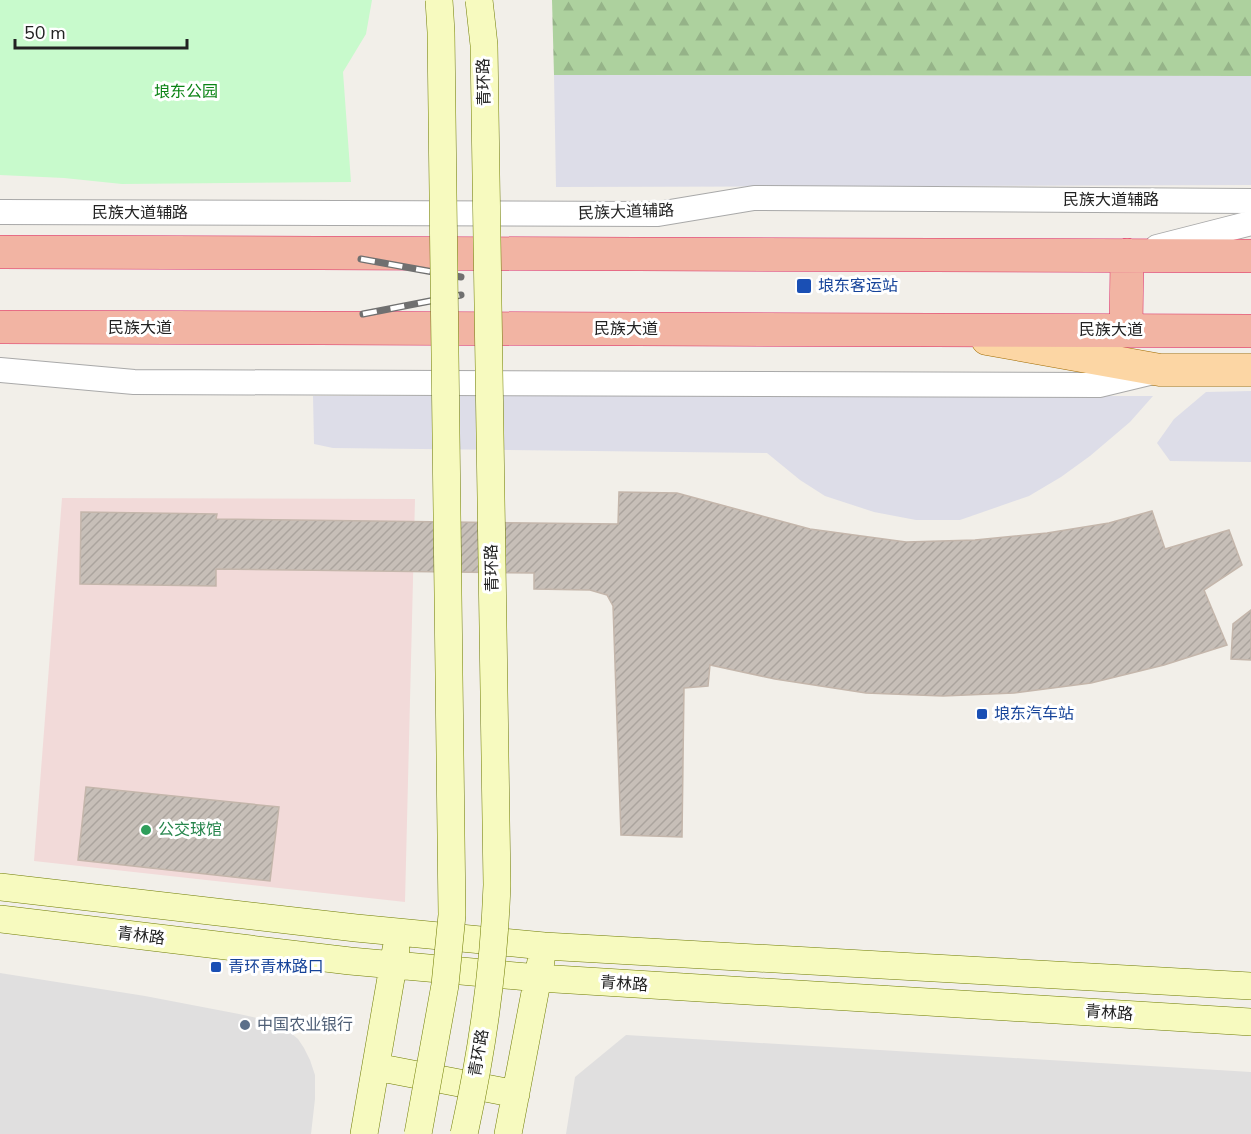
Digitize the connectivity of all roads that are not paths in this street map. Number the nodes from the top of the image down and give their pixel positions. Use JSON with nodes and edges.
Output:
{"nodes":[{"id":1,"x":439,"y":0,"type":"edge"},
{"id":2,"x":479,"y":0,"type":"edge"},
{"id":3,"x":1251,"y":201,"type":"edge"},
{"id":4,"x":0,"y":212,"type":"edge"},
{"id":5,"x":1251,"y":223,"type":"edge"},
{"id":6,"x":0,"y":252,"type":"edge"},
{"id":7,"x":1126,"y":255,"type":"junction"},
{"id":8,"x":1251,"y":256,"type":"edge"},
{"id":9,"x":0,"y":327,"type":"edge"},
{"id":10,"x":936,"y":330,"type":"junction"},
{"id":11,"x":1126,"y":330,"type":"junction"},
{"id":12,"x":1251,"y":331,"type":"edge"},
{"id":13,"x":0,"y":370,"type":"edge"},
{"id":14,"x":1161,"y":370,"type":"junction"},
{"id":15,"x":1251,"y":370,"type":"edge"},
{"id":16,"x":0,"y":887,"type":"edge"},
{"id":17,"x":0,"y":919,"type":"edge"},
{"id":18,"x":399,"y":933,"type":"junction"},
{"id":19,"x":544,"y":946,"type":"junction"},
{"id":20,"x":393,"y":965,"type":"junction"},
{"id":21,"x":539,"y":978,"type":"junction"},
{"id":22,"x":1251,"y":986,"type":"edge"},
{"id":23,"x":1251,"y":1022,"type":"edge"},
{"id":24,"x":375,"y":1067,"type":"junction"},
{"id":25,"x":516,"y":1094,"type":"junction"},
{"id":26,"x":364,"y":1134,"type":"edge"},
{"id":27,"x":418,"y":1134,"type":"edge"},
{"id":28,"x":464,"y":1134,"type":"edge"},
{"id":29,"x":508,"y":1134,"type":"edge"}],
"edges":[{"from":1,"to":27,"type":"main road","bridge":true},
{"from":2,"to":28,"type":"main road","name":"青环路","bridge":true},
{"from":3,"to":4,"type":"street","name":"民族大道辅路"},
{"from":5,"to":7,"type":"street"},
{"from":6,"to":7,"type":"highway"},
{"from":7,"to":8,"type":"highway"},
{"from":7,"to":11,"type":"highway"},
{"from":9,"to":10,"type":"highway","name":"民族大道"},
{"from":10,"to":11,"type":"highway","name":"民族大道"},
{"from":10,"to":14,"type":"main road"},
{"from":11,"to":12,"type":"highway","name":"民族大道"},
{"from":13,"to":14,"type":"street"},
{"from":14,"to":15,"type":"main road"},
{"from":16,"to":18,"type":"main road","name":"青林路"},
{"from":17,"to":20,"type":"main road","name":"青林路"},
{"from":18,"to":19,"type":"main road","name":"青林路"},
{"from":18,"to":20,"type":"main road"},
{"from":19,"to":21,"type":"main road"},
{"from":19,"to":22,"type":"main road","name":"青林路"},
{"from":20,"to":21,"type":"main road","name":"青林路"},
{"from":20,"to":24,"type":"main road"},
{"from":21,"to":23,"type":"main road","name":"青林路"},
{"from":21,"to":25,"type":"main road"},
{"from":24,"to":25,"type":"main road"},
{"from":24,"to":26,"type":"main road"},
{"from":25,"to":29,"type":"main road"}]}
